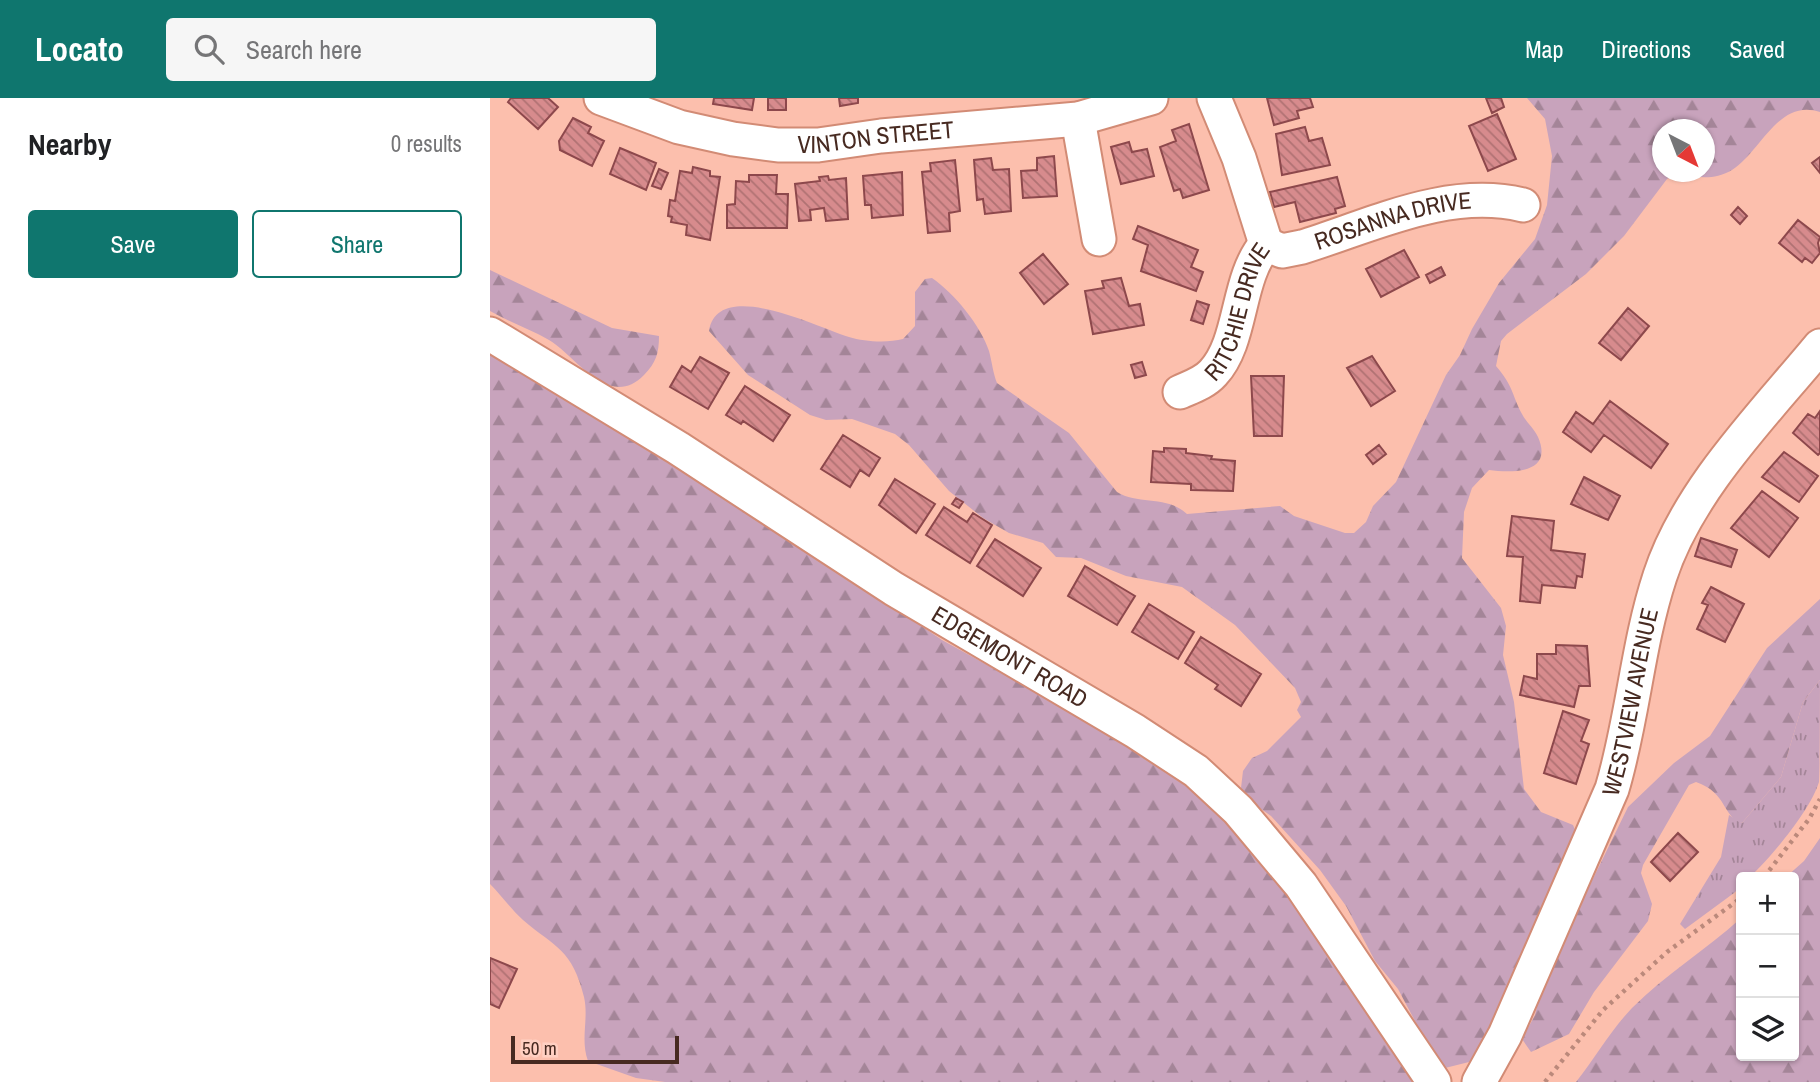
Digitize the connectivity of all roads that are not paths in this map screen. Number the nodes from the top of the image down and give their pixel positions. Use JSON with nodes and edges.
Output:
{"nodes":[{"id":1,"x":601,"y":98,"type":"edge"},
{"id":2,"x":1151,"y":98,"type":"edge"},
{"id":3,"x":1214,"y":98,"type":"edge"},
{"id":4,"x":1078,"y":119,"type":"junction"},
{"id":5,"x":1523,"y":205,"type":"dead end"},
{"id":6,"x":1099,"y":239,"type":"dead end"},
{"id":7,"x":1266,"y":244,"type":"junction"},
{"id":8,"x":490,"y":334,"type":"edge"},
{"id":9,"x":1820,"y":346,"type":"edge"},
{"id":10,"x":1180,"y":392,"type":"dead end"},
{"id":11,"x":1434,"y":1082,"type":"edge"},
{"id":12,"x":1479,"y":1082,"type":"edge"}],
"edges":[{"from":1,"to":4,"type":"street","name":"VINTON STREET"},
{"from":2,"to":4,"type":"street","name":"VINTON STREET"},
{"from":3,"to":7,"type":"street","name":"RITCHIE DRIVE"},
{"from":4,"to":6,"type":"street"},
{"from":5,"to":7,"type":"street","name":"ROSANNA DRIVE"},
{"from":7,"to":10,"type":"street","name":"RITCHIE DRIVE"},
{"from":8,"to":11,"type":"street","name":"EDGEMONT ROAD"},
{"from":9,"to":12,"type":"street","name":"WESTVIEW AVENUE"}]}
